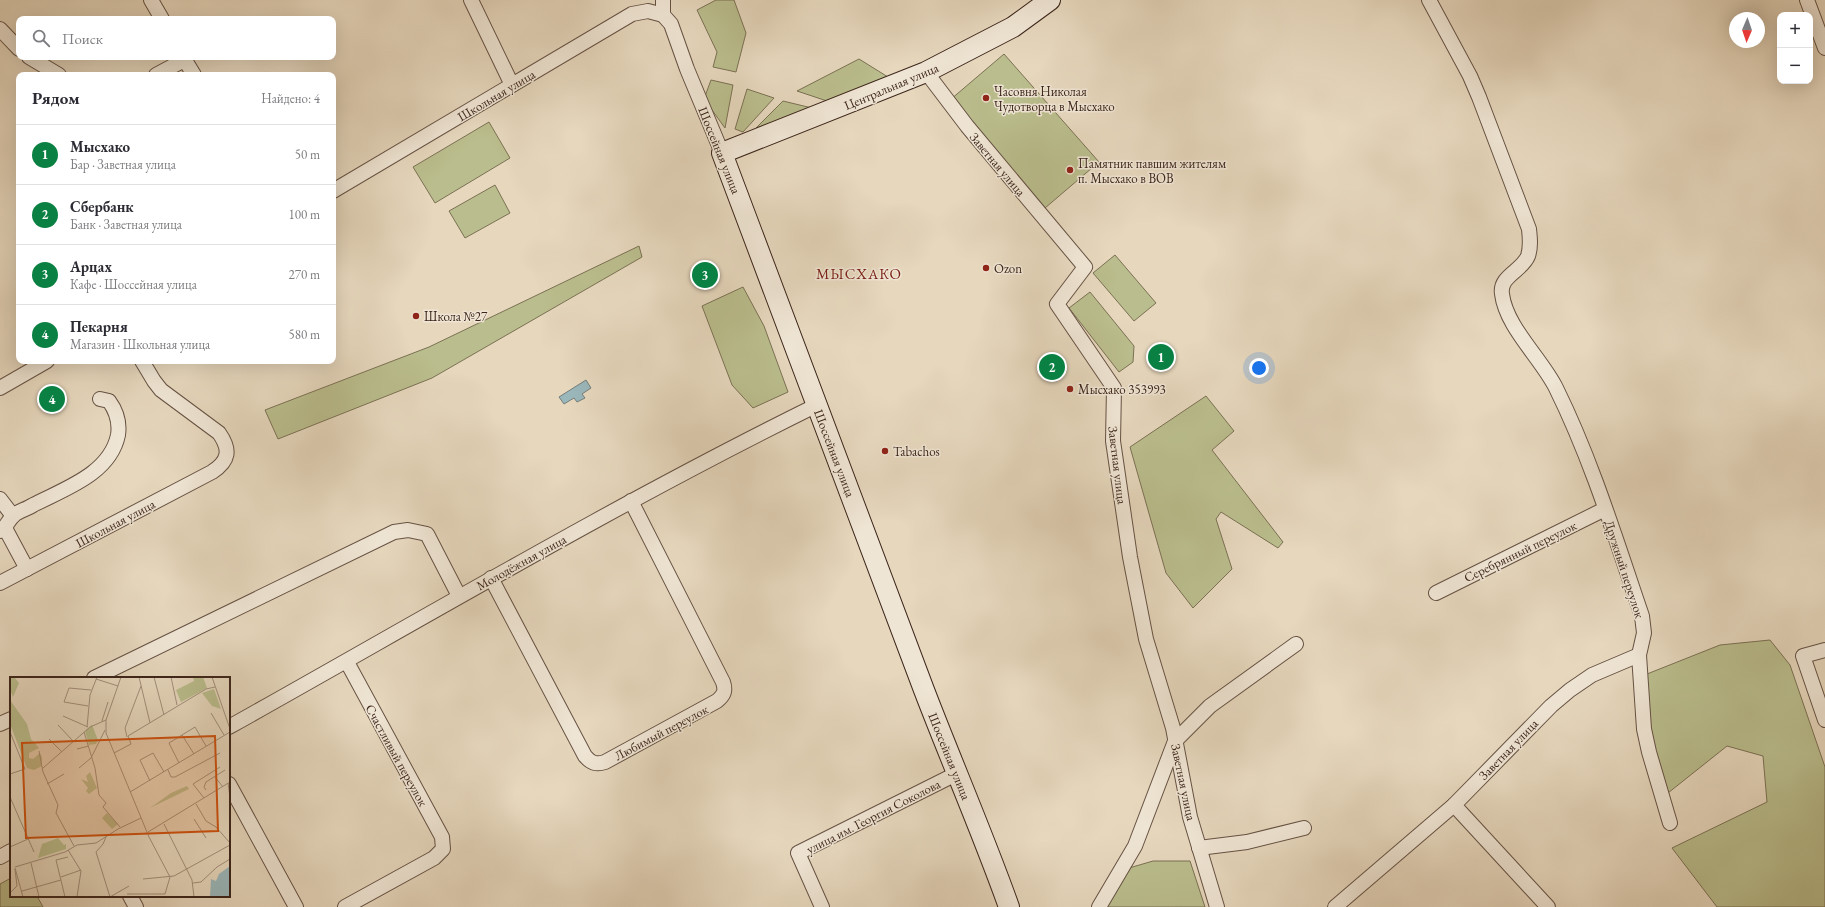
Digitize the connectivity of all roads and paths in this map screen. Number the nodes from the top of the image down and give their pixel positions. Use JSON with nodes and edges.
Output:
{"nodes":[{"id":1,"x":152,"y":0,"type":"edge"},
{"id":2,"x":471,"y":0,"type":"edge"},
{"id":3,"x":663,"y":0,"type":"edge"},
{"id":4,"x":1050,"y":0,"type":"edge"},
{"id":5,"x":1429,"y":0,"type":"edge"},
{"id":6,"x":1806,"y":0,"type":"edge"},
{"id":7,"x":663,"y":15,"type":"junction"},
{"id":8,"x":160,"y":16,"type":"edge"},
{"id":9,"x":0,"y":29,"type":"edge"},
{"id":10,"x":16,"y":46,"type":"edge"},
{"id":11,"x":1825,"y":48,"type":"edge"},
{"id":12,"x":34,"y":60,"type":"edge"},
{"id":13,"x":180,"y":60,"type":"edge"},
{"id":14,"x":184,"y":60,"type":"edge"},
{"id":15,"x":54,"y":72,"type":"edge"},
{"id":16,"x":161,"y":72,"type":"edge"},
{"id":17,"x":192,"y":72,"type":"edge"},
{"id":18,"x":926,"y":72,"type":"junction"},
{"id":19,"x":512,"y":86,"type":"junction"},
{"id":20,"x":722,"y":153,"type":"junction"},
{"id":21,"x":336,"y":189,"type":"edge"},
{"id":22,"x":42,"y":364,"type":"edge"},
{"id":23,"x":144,"y":364,"type":"edge"},
{"id":24,"x":0,"y":388,"type":"edge"},
{"id":25,"x":100,"y":399,"type":"dead end"},
{"id":26,"x":817,"y":405,"type":"junction"},
{"id":27,"x":0,"y":500,"type":"edge"},
{"id":28,"x":632,"y":501,"type":"junction"},
{"id":29,"x":1605,"y":509,"type":"junction"},
{"id":30,"x":13,"y":516,"type":"junction"},
{"id":31,"x":3,"y":530,"type":"edge"},
{"id":32,"x":27,"y":569,"type":"junction"},
{"id":33,"x":491,"y":578,"type":"junction"},
{"id":34,"x":0,"y":583,"type":"edge"},
{"id":35,"x":1436,"y":593,"type":"dead end"},
{"id":36,"x":459,"y":596,"type":"junction"},
{"id":37,"x":1296,"y":644,"type":"dead end"},
{"id":38,"x":1825,"y":650,"type":"edge"},
{"id":39,"x":1638,"y":655,"type":"junction"},
{"id":40,"x":347,"y":662,"type":"junction"},
{"id":41,"x":96,"y":677,"type":"edge"},
{"id":42,"x":10,"y":719,"type":"edge"},
{"id":43,"x":1825,"y":720,"type":"edge"},
{"id":44,"x":0,"y":724,"type":"edge"},
{"id":45,"x":230,"y":726,"type":"edge"},
{"id":46,"x":1175,"y":741,"type":"junction"},
{"id":47,"x":956,"y":774,"type":"junction"},
{"id":48,"x":230,"y":786,"type":"edge"},
{"id":49,"x":1454,"y":805,"type":"junction"},
{"id":50,"x":1670,"y":823,"type":"dead end"},
{"id":51,"x":1304,"y":828,"type":"dead end"},
{"id":52,"x":1199,"y":848,"type":"junction"},
{"id":53,"x":10,"y":852,"type":"edge"},
{"id":54,"x":0,"y":857,"type":"edge"},
{"id":55,"x":131,"y":897,"type":"edge"},
{"id":56,"x":1341,"y":905,"type":"edge"},
{"id":57,"x":136,"y":907,"type":"edge"},
{"id":58,"x":296,"y":907,"type":"edge"},
{"id":59,"x":345,"y":907,"type":"edge"},
{"id":60,"x":822,"y":907,"type":"edge"},
{"id":61,"x":1009,"y":907,"type":"edge"},
{"id":62,"x":1099,"y":907,"type":"edge"},
{"id":63,"x":1217,"y":907,"type":"edge"},
{"id":64,"x":1548,"y":907,"type":"edge"}],
"edges":[{"from":1,"to":8,"type":"street"},
{"from":2,"to":19,"type":"street"},
{"from":3,"to":7,"type":"street"},
{"from":4,"to":18,"type":"street","name":"Центральная улица"},
{"from":5,"to":29,"type":"street","name":"Дружный переулок"},
{"from":6,"to":11,"type":"street"},
{"from":7,"to":19,"type":"street","name":"Школьная улица"},
{"from":7,"to":20,"type":"street","name":"Шоссейная улица"},
{"from":9,"to":10,"type":"street"},
{"from":12,"to":15,"type":"street"},
{"from":13,"to":16,"type":"street"},
{"from":14,"to":17,"type":"street"},
{"from":18,"to":20,"type":"street","name":"Центральная улица"},
{"from":18,"to":46,"type":"street","name":"Заветная улица"},
{"from":19,"to":21,"type":"street","name":"Школьная улица"},
{"from":20,"to":26,"type":"street","name":"Шоссейная улица"},
{"from":22,"to":24,"type":"street"},
{"from":23,"to":32,"type":"street","name":"Школьная улица"},
{"from":25,"to":30,"type":"street"},
{"from":26,"to":28,"type":"street","name":"Молодёжная улица"},
{"from":26,"to":47,"type":"street","name":"Шоссейная улица"},
{"from":27,"to":30,"type":"street"},
{"from":28,"to":33,"type":"street","name":"Молодёжная улица"},
{"from":28,"to":33,"type":"street","name":"Любимый переулок"},
{"from":29,"to":35,"type":"street","name":"Серебрянный переулок"},
{"from":29,"to":39,"type":"street","name":"Дружный переулок"},
{"from":30,"to":31,"type":"street"},
{"from":31,"to":32,"type":"street"},
{"from":32,"to":34,"type":"street","name":"Школьная улица"},
{"from":33,"to":36,"type":"street","name":"Молодёжная улица"},
{"from":36,"to":40,"type":"street","name":"Молодёжная улица"},
{"from":36,"to":41,"type":"street"},
{"from":37,"to":46,"type":"street"},
{"from":38,"to":43,"type":"street"},
{"from":39,"to":49,"type":"street","name":"Заветная улица"},
{"from":39,"to":50,"type":"street","name":"Дружный переулок"},
{"from":40,"to":45,"type":"street","name":"Молодёжная улица"},
{"from":40,"to":59,"type":"street","name":"Счастливый переулок"},
{"from":42,"to":44,"type":"street"},
{"from":46,"to":52,"type":"street","name":"Заветная улица"},
{"from":46,"to":62,"type":"street"},
{"from":47,"to":60,"type":"street","name":"улица им. Георгия Соколова"},
{"from":47,"to":61,"type":"street","name":"Шоссейная улица"},
{"from":48,"to":58,"type":"street"},
{"from":49,"to":56,"type":"street","name":"Заветная улица"},
{"from":49,"to":64,"type":"street"},
{"from":51,"to":52,"type":"street"},
{"from":52,"to":63,"type":"street","name":"Заветная улица"},
{"from":53,"to":54,"type":"street"},
{"from":55,"to":57,"type":"street"}]}
